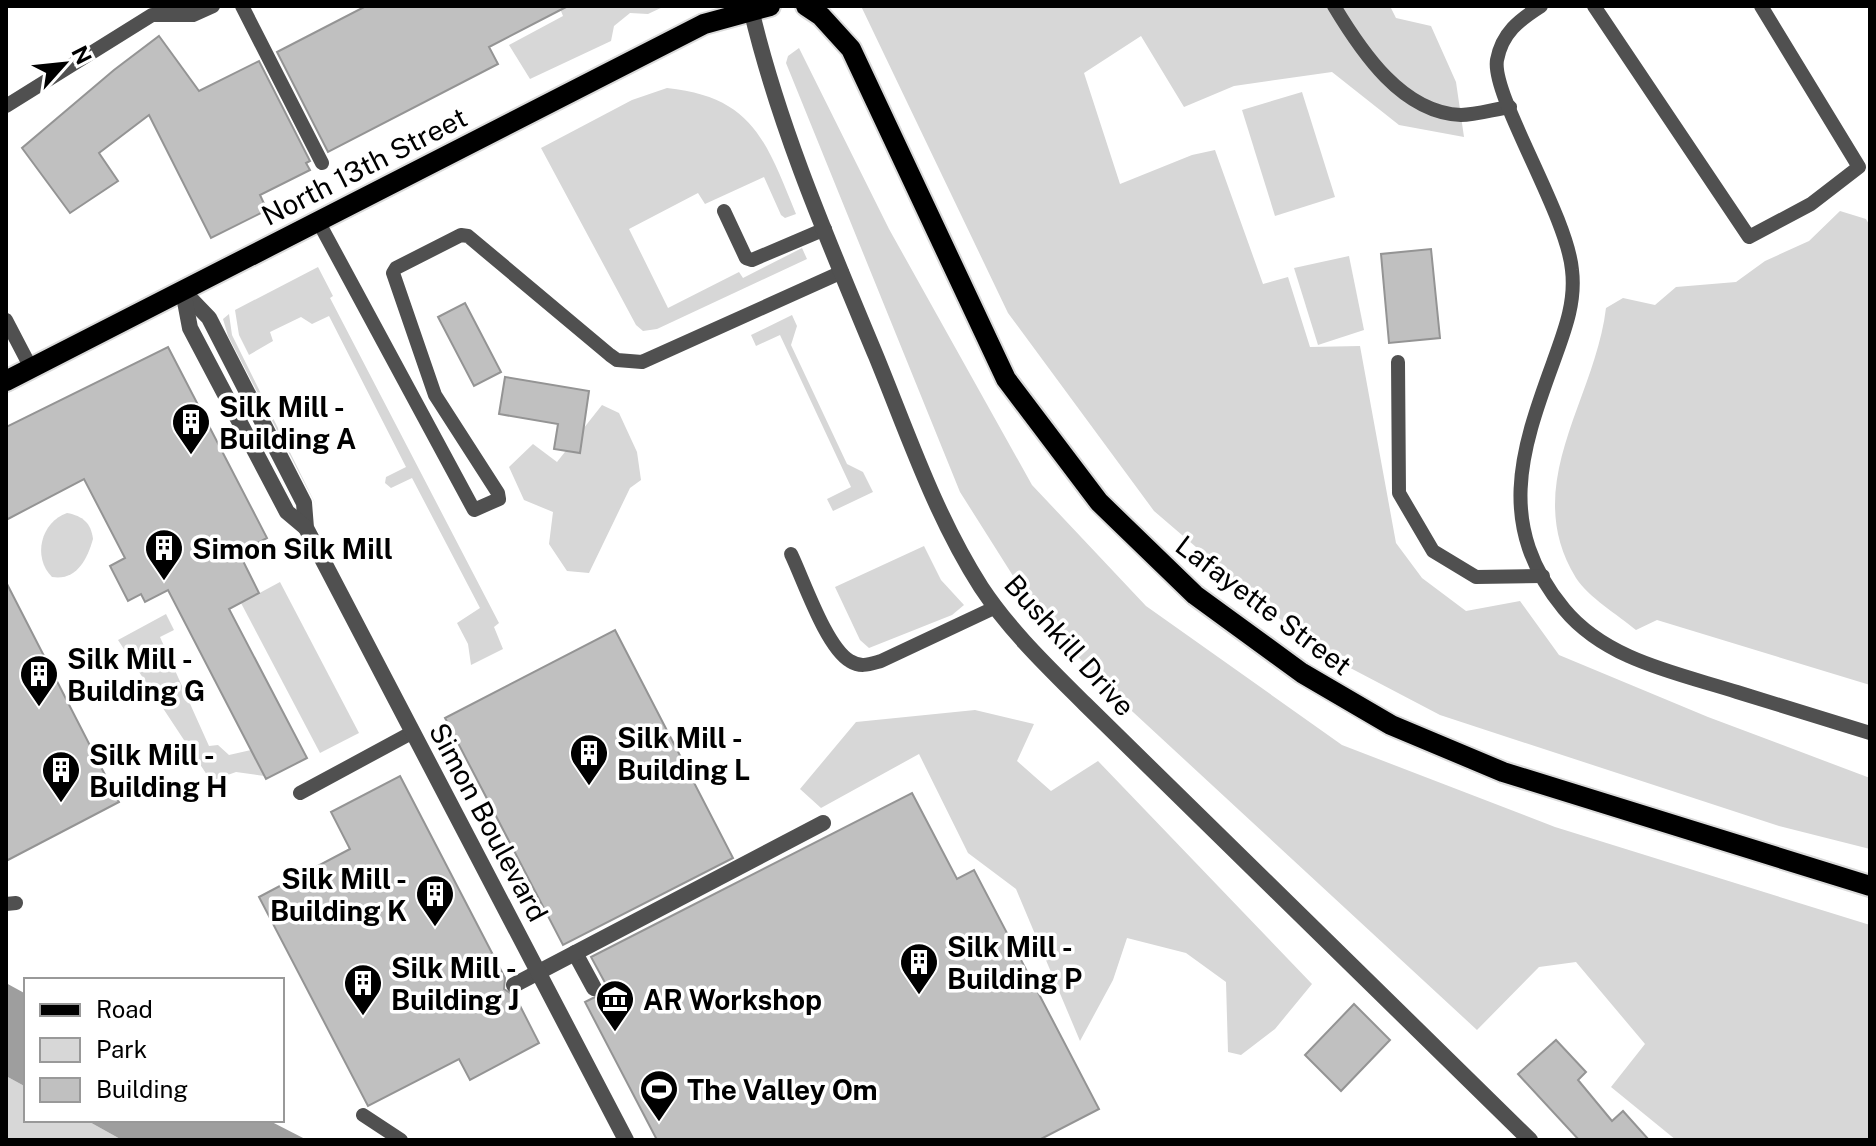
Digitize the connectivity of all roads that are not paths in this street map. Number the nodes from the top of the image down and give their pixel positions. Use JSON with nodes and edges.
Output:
{"nodes":[{"id":1,"x":213,"y":6,"type":"edge"},
{"id":2,"x":242,"y":6,"type":"edge"},
{"id":3,"x":806,"y":6,"type":"edge"},
{"id":4,"x":831,"y":6,"type":"edge"},
{"id":5,"x":1334,"y":6,"type":"edge"},
{"id":6,"x":1541,"y":6,"type":"edge"},
{"id":7,"x":1594,"y":6,"type":"edge"},
{"id":8,"x":1761,"y":6,"type":"edge"},
{"id":9,"x":760,"y":8,"type":"edge"},
{"id":10,"x":851,"y":49,"type":"junction"},
{"id":11,"x":6,"y":106,"type":"edge"},
{"id":12,"x":1510,"y":107,"type":"junction"},
{"id":13,"x":322,"y":163,"type":"dead end"},
{"id":14,"x":1865,"y":166,"type":"edge"},
{"id":15,"x":724,"y":211,"type":"dead end"},
{"id":16,"x":318,"y":221,"type":"junction"},
{"id":17,"x":825,"y":229,"type":"junction"},
{"id":18,"x":842,"y":272,"type":"junction"},
{"id":19,"x":183,"y":291,"type":"junction"},
{"id":20,"x":6,"y":320,"type":"edge"},
{"id":21,"x":1398,"y":362,"type":"dead end"},
{"id":22,"x":31,"y":368,"type":"junction"},
{"id":23,"x":6,"y":381,"type":"edge"},
{"id":24,"x":791,"y":554,"type":"dead end"},
{"id":25,"x":1543,"y":576,"type":"junction"},
{"id":26,"x":996,"y":607,"type":"junction"},
{"id":27,"x":413,"y":732,"type":"junction"},
{"id":28,"x":1870,"y":733,"type":"edge"},
{"id":29,"x":300,"y":793,"type":"dead end"},
{"id":30,"x":823,"y":823,"type":"dead end"},
{"id":31,"x":1870,"y":886,"type":"edge"},
{"id":32,"x":575,"y":953,"type":"junction"},
{"id":33,"x":538,"y":972,"type":"junction"},
{"id":34,"x":514,"y":985,"type":"dead end"},
{"id":35,"x":594,"y":988,"type":"dead end"},
{"id":36,"x":363,"y":1115,"type":"dead end"},
{"id":37,"x":401,"y":1140,"type":"edge"},
{"id":38,"x":626,"y":1140,"type":"edge"},
{"id":39,"x":1530,"y":1140,"type":"edge"}],
"edges":[{"from":1,"to":11,"type":"lane"},
{"from":2,"to":13,"type":"lane"},
{"from":3,"to":10,"type":"main road","name":"Lafayette Street"},
{"from":4,"to":10,"type":"main road"},
{"from":5,"to":12,"type":"lane"},
{"from":6,"to":12,"type":"lane"},
{"from":7,"to":14,"type":"lane"},
{"from":8,"to":14,"type":"lane"},
{"from":9,"to":16,"type":"main road","name":"North 13th Street"},
{"from":9,"to":17,"type":"street","name":"Bushkill Drive"},
{"from":10,"to":31,"type":"main road","name":"Lafayette Street"},
{"from":12,"to":25,"type":"lane"},
{"from":15,"to":17,"type":"lane"},
{"from":16,"to":18,"type":"lane"},
{"from":16,"to":19,"type":"main road","name":"North 13th Street"},
{"from":17,"to":18,"type":"street","name":"Bushkill Drive"},
{"from":18,"to":26,"type":"street","name":"Bushkill Drive"},
{"from":19,"to":22,"type":"main road","name":"North 13th Street"},
{"from":19,"to":27,"type":"street","name":"Simon Boulevard"},
{"from":20,"to":22,"type":"lane"},
{"from":21,"to":25,"type":"lane"},
{"from":22,"to":23,"type":"main road","name":"North 13th Street"},
{"from":24,"to":26,"type":"lane"},
{"from":25,"to":28,"type":"lane"},
{"from":26,"to":39,"type":"street","name":"Bushkill Drive"},
{"from":27,"to":29,"type":"lane"},
{"from":27,"to":33,"type":"street","name":"Simon Boulevard"},
{"from":30,"to":32,"type":"street"},
{"from":32,"to":33,"type":"street"},
{"from":32,"to":35,"type":"street"},
{"from":33,"to":34,"type":"street"},
{"from":33,"to":38,"type":"street","name":"Simon Boulevard"},
{"from":36,"to":37,"type":"lane"}]}
